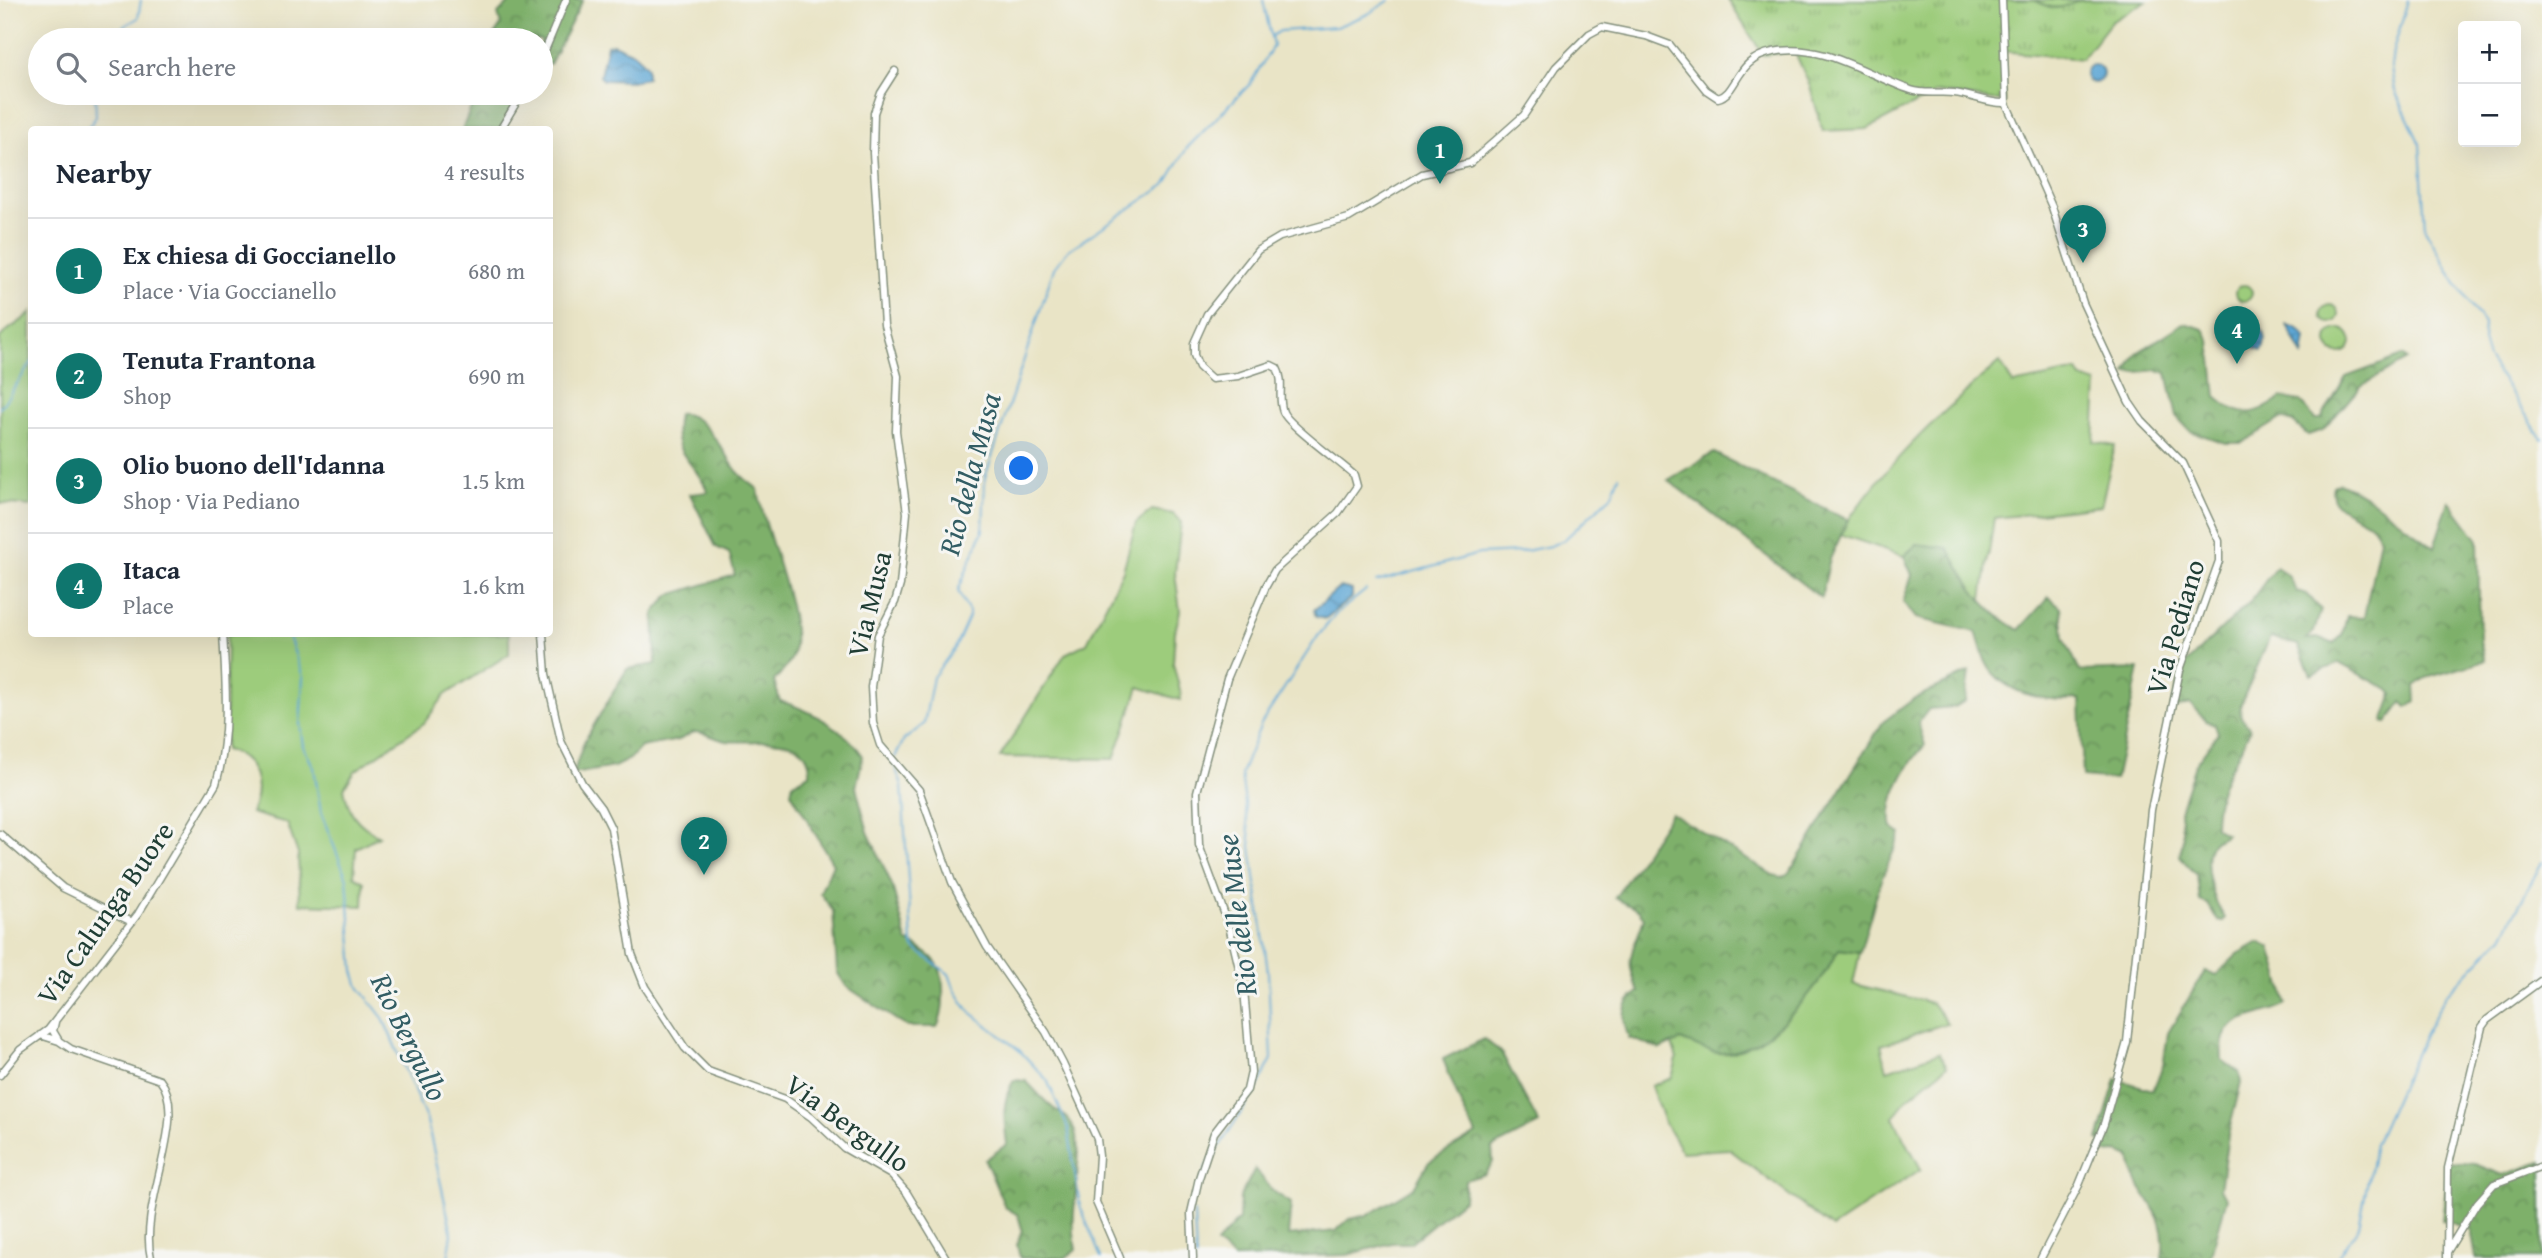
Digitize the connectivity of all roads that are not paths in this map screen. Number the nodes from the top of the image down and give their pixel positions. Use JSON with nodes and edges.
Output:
{"nodes":[{"id":1,"x":566,"y":0,"type":"edge"},
{"id":2,"x":2002,"y":0,"type":"edge"},
{"id":3,"x":553,"y":31,"type":"edge"},
{"id":4,"x":895,"y":71,"type":"dead end"},
{"id":5,"x":2006,"y":103,"type":"junction"},
{"id":6,"x":515,"y":105,"type":"edge"},
{"id":7,"x":502,"y":126,"type":"edge"},
{"id":8,"x":223,"y":637,"type":"edge"},
{"id":9,"x":543,"y":637,"type":"edge"},
{"id":10,"x":0,"y":834,"type":"edge"},
{"id":11,"x":132,"y":922,"type":"junction"},
{"id":12,"x":2542,"y":980,"type":"edge"},
{"id":13,"x":55,"y":1020,"type":"junction"},
{"id":14,"x":40,"y":1035,"type":"junction"},
{"id":15,"x":59,"y":1041,"type":"junction"},
{"id":16,"x":0,"y":1075,"type":"edge"},
{"id":17,"x":2542,"y":1166,"type":"edge"},
{"id":18,"x":2447,"y":1256,"type":"edge"},
{"id":19,"x":150,"y":1258,"type":"edge"},
{"id":20,"x":946,"y":1258,"type":"edge"},
{"id":21,"x":1120,"y":1258,"type":"edge"},
{"id":22,"x":1193,"y":1258,"type":"edge"},
{"id":23,"x":2040,"y":1258,"type":"edge"}],
"edges":[{"from":1,"to":3,"type":"street"},
{"from":2,"to":5,"type":"street","name":"Via Pediano"},
{"from":4,"to":21,"type":"street","name":"Via Musa"},
{"from":5,"to":22,"type":"street"},
{"from":5,"to":23,"type":"street","name":"Via Pediano"},
{"from":6,"to":7,"type":"street"},
{"from":8,"to":11,"type":"street","name":"Via Calunga Buore"},
{"from":9,"to":20,"type":"street","name":"Via Bergullo"},
{"from":10,"to":11,"type":"street"},
{"from":11,"to":13,"type":"street","name":"Via Calunga Buore"},
{"from":12,"to":18,"type":"street"},
{"from":13,"to":14,"type":"street","name":"Via Calunga Buore"},
{"from":13,"to":15,"type":"street"},
{"from":14,"to":15,"type":"street"},
{"from":14,"to":16,"type":"street","name":"Via Calunga Buore"},
{"from":15,"to":19,"type":"street"},
{"from":17,"to":18,"type":"street"}]}
